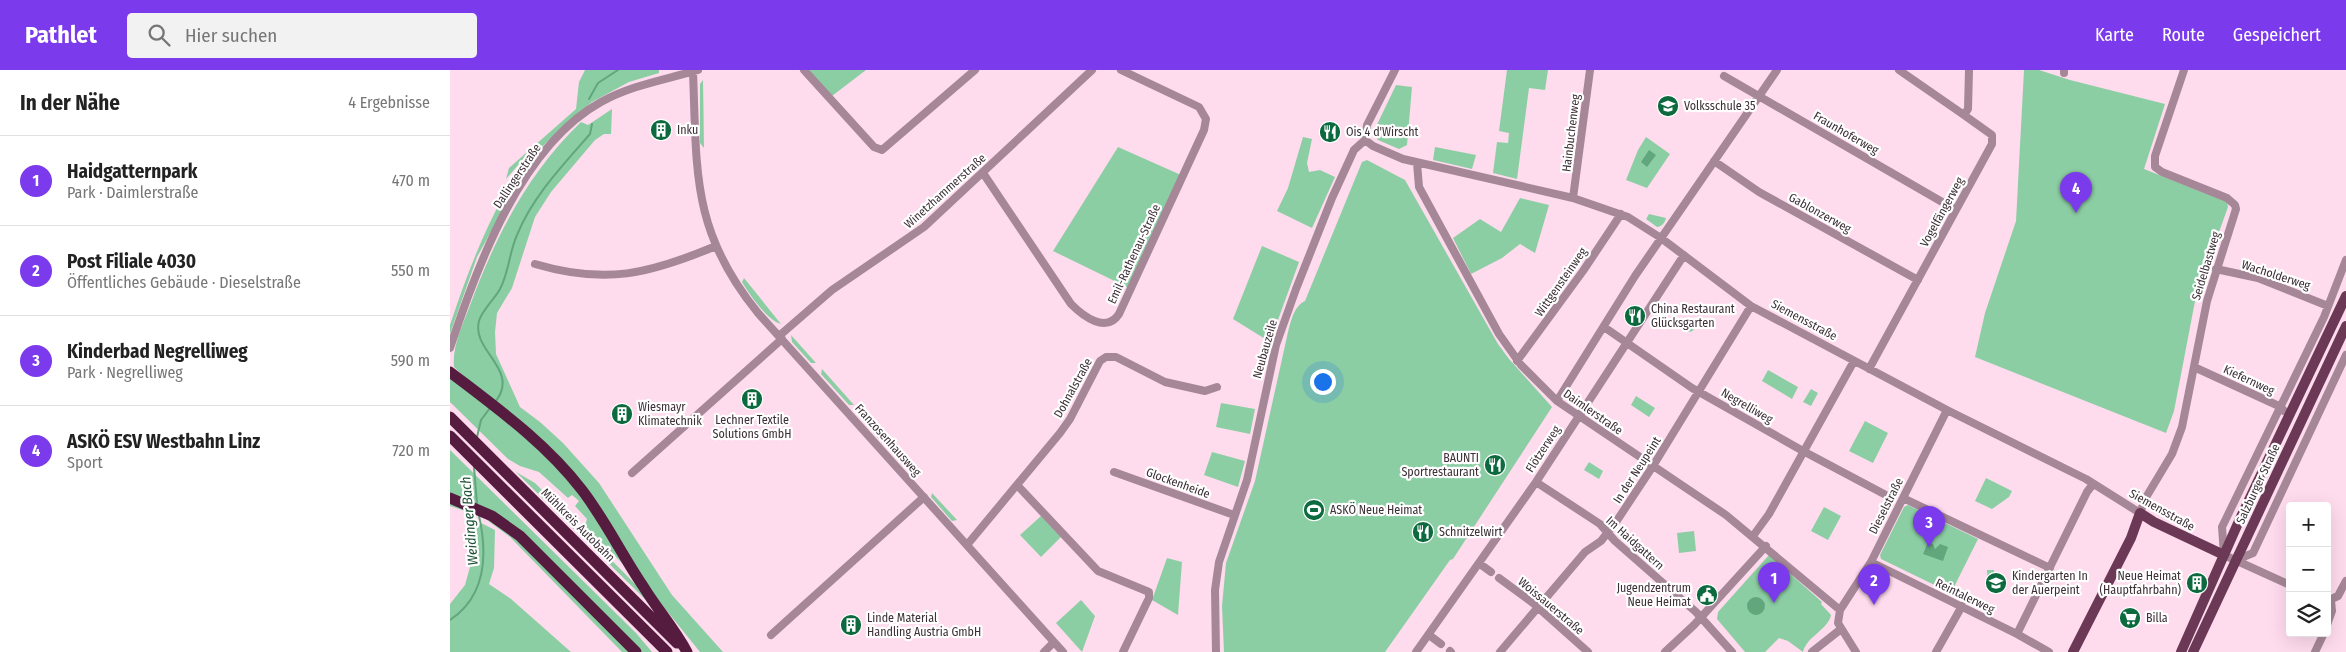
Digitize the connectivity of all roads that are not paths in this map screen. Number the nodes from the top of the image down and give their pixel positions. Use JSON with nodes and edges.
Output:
{"nodes":[{"id":1,"x":804,"y":70,"type":"edge"},
{"id":2,"x":975,"y":70,"type":"edge"},
{"id":3,"x":1092,"y":70,"type":"edge"},
{"id":4,"x":1121,"y":70,"type":"edge"},
{"id":5,"x":1395,"y":70,"type":"edge"},
{"id":6,"x":1590,"y":70,"type":"edge"},
{"id":7,"x":1777,"y":70,"type":"edge"},
{"id":8,"x":1899,"y":70,"type":"edge"},
{"id":9,"x":1969,"y":70,"type":"edge"},
{"id":10,"x":2184,"y":70,"type":"edge"},
{"id":11,"x":696,"y":71,"type":"edge"},
{"id":12,"x":1724,"y":76,"type":"dead end"},
{"id":13,"x":1759,"y":96,"type":"junction"},
{"id":14,"x":1964,"y":115,"type":"junction"},
{"id":15,"x":1365,"y":140,"type":"junction"},
{"id":16,"x":1714,"y":161,"type":"junction"},
{"id":17,"x":1417,"y":163,"type":"junction"},
{"id":18,"x":983,"y":173,"type":"junction"},
{"id":19,"x":1573,"y":198,"type":"junction"},
{"id":20,"x":1956,"y":210,"type":"junction"},
{"id":21,"x":1621,"y":214,"type":"junction"},
{"id":22,"x":1662,"y":238,"type":"junction"},
{"id":23,"x":716,"y":246,"type":"junction"},
{"id":24,"x":1684,"y":255,"type":"junction"},
{"id":25,"x":2346,"y":260,"type":"edge"},
{"id":26,"x":535,"y":264,"type":"dead end"},
{"id":27,"x":2216,"y":268,"type":"junction"},
{"id":28,"x":1918,"y":280,"type":"junction"},
{"id":29,"x":2346,"y":296,"type":"edge"},
{"id":30,"x":1751,"y":306,"type":"junction"},
{"id":31,"x":2328,"y":306,"type":"junction"},
{"id":32,"x":2346,"y":326,"type":"edge"},
{"id":33,"x":1604,"y":327,"type":"junction"},
{"id":34,"x":780,"y":337,"type":"junction"},
{"id":35,"x":1627,"y":342,"type":"junction"},
{"id":36,"x":450,"y":348,"type":"edge"},
{"id":37,"x":2346,"y":355,"type":"edge"},
{"id":38,"x":1517,"y":360,"type":"junction"},
{"id":39,"x":1854,"y":360,"type":"junction"},
{"id":40,"x":2194,"y":367,"type":"junction"},
{"id":41,"x":1869,"y":369,"type":"junction"},
{"id":42,"x":450,"y":372,"type":"edge"},
{"id":43,"x":1217,"y":387,"type":"dead end"},
{"id":44,"x":1699,"y":391,"type":"junction"},
{"id":45,"x":1557,"y":401,"type":"junction"},
{"id":46,"x":2281,"y":407,"type":"junction"},
{"id":47,"x":1946,"y":410,"type":"junction"},
{"id":48,"x":450,"y":416,"type":"edge"},
{"id":49,"x":1578,"y":417,"type":"junction"},
{"id":50,"x":2288,"y":419,"type":"junction"},
{"id":51,"x":450,"y":436,"type":"edge"},
{"id":52,"x":1803,"y":451,"type":"junction"},
{"id":53,"x":1653,"y":466,"type":"junction"},
{"id":54,"x":632,"y":472,"type":"dead end"},
{"id":55,"x":1114,"y":472,"type":"dead end"},
{"id":56,"x":1536,"y":482,"type":"junction"},
{"id":57,"x":2094,"y":484,"type":"junction"},
{"id":58,"x":1018,"y":486,"type":"junction"},
{"id":59,"x":1884,"y":494,"type":"tunnel mouth"},
{"id":60,"x":924,"y":497,"type":"junction"},
{"id":61,"x":450,"y":498,"type":"edge"},
{"id":62,"x":1899,"y":499,"type":"junction"},
{"id":63,"x":2140,"y":513,"type":"junction"},
{"id":64,"x":1234,"y":515,"type":"junction"},
{"id":65,"x":1608,"y":533,"type":"junction"},
{"id":66,"x":1753,"y":536,"type":"junction"},
{"id":67,"x":967,"y":545,"type":"junction"},
{"id":68,"x":1766,"y":546,"type":"junction"},
{"id":69,"x":2224,"y":555,"type":"junction"},
{"id":70,"x":2236,"y":560,"type":"junction"},
{"id":71,"x":1871,"y":562,"type":"junction"},
{"id":72,"x":1480,"y":564,"type":"junction"},
{"id":73,"x":2050,"y":568,"type":"junction"},
{"id":74,"x":1491,"y":572,"type":"dead end"},
{"id":75,"x":1500,"y":578,"type":"dead end"},
{"id":76,"x":2346,"y":581,"type":"edge"},
{"id":77,"x":2286,"y":583,"type":"edge"},
{"id":78,"x":2331,"y":600,"type":"edge"},
{"id":79,"x":1962,"y":606,"type":"junction"},
{"id":80,"x":1538,"y":609,"type":"junction"},
{"id":81,"x":1840,"y":610,"type":"junction"},
{"id":82,"x":1701,"y":618,"type":"junction"},
{"id":83,"x":1841,"y":629,"type":"junction"},
{"id":84,"x":2017,"y":634,"type":"junction"},
{"id":85,"x":771,"y":635,"type":"dead end"},
{"id":86,"x":1429,"y":635,"type":"junction"},
{"id":87,"x":2322,"y":637,"type":"edge"},
{"id":88,"x":1054,"y":642,"type":"junction"},
{"id":89,"x":1441,"y":644,"type":"dead end"},
{"id":90,"x":636,"y":652,"type":"edge"},
{"id":91,"x":667,"y":652,"type":"edge"},
{"id":92,"x":687,"y":652,"type":"edge"},
{"id":93,"x":1044,"y":652,"type":"edge"},
{"id":94,"x":1063,"y":652,"type":"edge"},
{"id":95,"x":1123,"y":652,"type":"edge"},
{"id":96,"x":1216,"y":652,"type":"edge"},
{"id":97,"x":1416,"y":652,"type":"edge"},
{"id":98,"x":1500,"y":652,"type":"edge"},
{"id":99,"x":1588,"y":652,"type":"edge"},
{"id":100,"x":1665,"y":652,"type":"edge"},
{"id":101,"x":1732,"y":652,"type":"edge"},
{"id":102,"x":1812,"y":652,"type":"edge"},
{"id":103,"x":1856,"y":652,"type":"edge"},
{"id":104,"x":1936,"y":652,"type":"edge"},
{"id":105,"x":2049,"y":652,"type":"edge"},
{"id":106,"x":2073,"y":652,"type":"edge"},
{"id":107,"x":2180,"y":652,"type":"edge"},
{"id":108,"x":2193,"y":652,"type":"edge"},
{"id":109,"x":2315,"y":652,"type":"edge"}],
"edges":[{"from":1,"to":2,"type":"street"},
{"from":3,"to":18,"type":"street","name":"Winetzhammerstraße"},
{"from":4,"to":18,"type":"street","name":"Emil-Rathenau-Straße"},
{"from":5,"to":15,"type":"street","name":"Neubauzeile"},
{"from":6,"to":19,"type":"street","name":"Hainbuchenweg"},
{"from":7,"to":13,"type":"street"},
{"from":8,"to":14,"type":"street"},
{"from":9,"to":14,"type":"street"},
{"from":10,"to":27,"type":"street","name":"Seidelbastweg"},
{"from":11,"to":23,"type":"street","name":"Franzosenhausweg"},
{"from":11,"to":36,"type":"street","name":"Dallingerstraße"},
{"from":12,"to":13,"type":"street","name":"Fraunhoferweg"},
{"from":13,"to":16,"type":"street"},
{"from":13,"to":20,"type":"street","name":"Fraunhoferweg"},
{"from":14,"to":20,"type":"street","name":"Vogelfängerweg"},
{"from":15,"to":17,"type":"street","name":"Siemensstraße"},
{"from":15,"to":64,"type":"street","name":"Neubauzeile"},
{"from":16,"to":22,"type":"street"},
{"from":16,"to":28,"type":"street","name":"Gablonzerweg"},
{"from":17,"to":19,"type":"street","name":"Siemensstraße"},
{"from":17,"to":38,"type":"street","name":"Daimlerstraße"},
{"from":18,"to":34,"type":"street","name":"Winetzhammerstraße"},
{"from":19,"to":21,"type":"street","name":"Siemensstraße"},
{"from":20,"to":28,"type":"street","name":"Vogelfängerweg"},
{"from":21,"to":22,"type":"street","name":"Siemensstraße"},
{"from":21,"to":38,"type":"street","name":"Wittgensteinweg"},
{"from":22,"to":24,"type":"street","name":"Siemensstraße"},
{"from":22,"to":33,"type":"street"},
{"from":23,"to":26,"type":"street"},
{"from":23,"to":34,"type":"street","name":"Franzosenhausweg"},
{"from":24,"to":30,"type":"street","name":"Siemensstraße"},
{"from":24,"to":35,"type":"street","name":"Flötzerweg"},
{"from":25,"to":31,"type":"street","name":"Salzburger Straße"},
{"from":27,"to":31,"type":"street","name":"Wacholderweg"},
{"from":27,"to":40,"type":"street","name":"Seidelbastweg"},
{"from":28,"to":41,"type":"street","name":"Vogelfängerweg"},
{"from":29,"to":50,"type":"main road","name":"Salzburger Straße"},
{"from":30,"to":39,"type":"street","name":"Siemensstraße"},
{"from":30,"to":44,"type":"street","name":"In der Neupeint"},
{"from":31,"to":46,"type":"street","name":"Salzburger Straße"},
{"from":32,"to":70,"type":"main road","name":"Salzburger Straße"},
{"from":33,"to":35,"type":"street","name":"Negrelliweg"},
{"from":33,"to":45,"type":"street"},
{"from":34,"to":54,"type":"street","name":"Winetzhammerstraße"},
{"from":34,"to":60,"type":"street","name":"Franzosenhausweg"},
{"from":35,"to":44,"type":"street","name":"Negrelliweg"},
{"from":35,"to":49,"type":"street","name":"Flötzerweg"},
{"from":37,"to":70,"type":"street"},
{"from":38,"to":45,"type":"street","name":"Daimlerstraße"},
{"from":39,"to":41,"type":"street","name":"Siemensstraße"},
{"from":39,"to":52,"type":"street"},
{"from":40,"to":46,"type":"street","name":"Kiefernweg"},
{"from":40,"to":63,"type":"street","name":"Seidelbastweg"},
{"from":41,"to":47,"type":"street","name":"Siemensstraße"},
{"from":42,"to":92,"type":"highway"},
{"from":43,"to":58,"type":"street","name":"Dohnalstraße"},
{"from":44,"to":52,"type":"street","name":"Negrelliweg"},
{"from":44,"to":53,"type":"street","name":"In der Neupeint"},
{"from":45,"to":49,"type":"street","name":"Daimlerstraße"},
{"from":46,"to":50,"type":"street","name":"Kiefernweg"},
{"from":46,"to":69,"type":"street","name":"Salzburger Straße"},
{"from":47,"to":57,"type":"street","name":"Siemensstraße"},
{"from":47,"to":62,"type":"street","name":"Dieselstraße"},
{"from":48,"to":92,"type":"highway","name":"Mühlkreis Autobahn"},
{"from":49,"to":53,"type":"street","name":"Daimlerstraße"},
{"from":49,"to":56,"type":"street","name":"Flötzerweg"},
{"from":50,"to":69,"type":"main road","name":"Salzburger Straße"},
{"from":51,"to":91,"type":"highway"},
{"from":52,"to":59,"type":"street","name":"Negrelliweg"},
{"from":52,"to":66,"type":"street"},
{"from":53,"to":65,"type":"street","name":"In der Neupeint"},
{"from":53,"to":66,"type":"street","name":"Daimlerstraße"},
{"from":55,"to":64,"type":"street","name":"Glockenheide"},
{"from":56,"to":65,"type":"street","name":"Im Haidgattern"},
{"from":56,"to":72,"type":"street","name":"Flötzerweg"},
{"from":57,"to":63,"type":"street","name":"Siemensstraße"},
{"from":57,"to":73,"type":"street"},
{"from":58,"to":67,"type":"street","name":"Dohnalstraße"},
{"from":58,"to":95,"type":"street"},
{"from":60,"to":67,"type":"street","name":"Franzosenhausweg"},
{"from":60,"to":85,"type":"street"},
{"from":61,"to":90,"type":"highway"},
{"from":62,"to":71,"type":"street","name":"Dieselstraße"},
{"from":62,"to":73,"type":"street"},
{"from":63,"to":69,"type":"main road","name":"Siemensstraße"},
{"from":63,"to":106,"type":"main road"},
{"from":64,"to":96,"type":"street","name":"Neubauzeile"},
{"from":65,"to":80,"type":"street","name":"In der Neupeint"},
{"from":65,"to":82,"type":"street","name":"Im Haidgattern"},
{"from":66,"to":68,"type":"street","name":"Daimlerstraße"},
{"from":67,"to":88,"type":"street","name":"Franzosenhausweg"},
{"from":68,"to":81,"type":"street","name":"Daimlerstraße"},
{"from":68,"to":82,"type":"street"},
{"from":69,"to":70,"type":"street"},
{"from":69,"to":107,"type":"main road","name":"Salzburger Straße"},
{"from":70,"to":77,"type":"street"},
{"from":70,"to":108,"type":"main road","name":"Salzburger Straße"},
{"from":71,"to":79,"type":"street","name":"Reintalerweg"},
{"from":71,"to":81,"type":"street","name":"Dieselstraße"},
{"from":72,"to":74,"type":"street"},
{"from":72,"to":86,"type":"street","name":"Flötzerweg"},
{"from":73,"to":84,"type":"street"},
{"from":75,"to":80,"type":"street","name":"Woissauerstraße"},
{"from":76,"to":78,"type":"street"},
{"from":79,"to":84,"type":"street","name":"Reintalerweg"},
{"from":79,"to":104,"type":"street"},
{"from":80,"to":98,"type":"street","name":"In der Neupeint"},
{"from":80,"to":99,"type":"street","name":"Woissauerstraße"},
{"from":81,"to":83,"type":"street"},
{"from":82,"to":100,"type":"street"},
{"from":82,"to":101,"type":"street","name":"Im Haidgattern"},
{"from":83,"to":102,"type":"street"},
{"from":83,"to":103,"type":"street"},
{"from":84,"to":105,"type":"street","name":"Reintalerweg"},
{"from":86,"to":89,"type":"street"},
{"from":86,"to":97,"type":"street","name":"Flötzerweg"},
{"from":87,"to":109,"type":"street"},
{"from":88,"to":93,"type":"street"},
{"from":88,"to":94,"type":"street","name":"Franzosenhausweg"}]}
